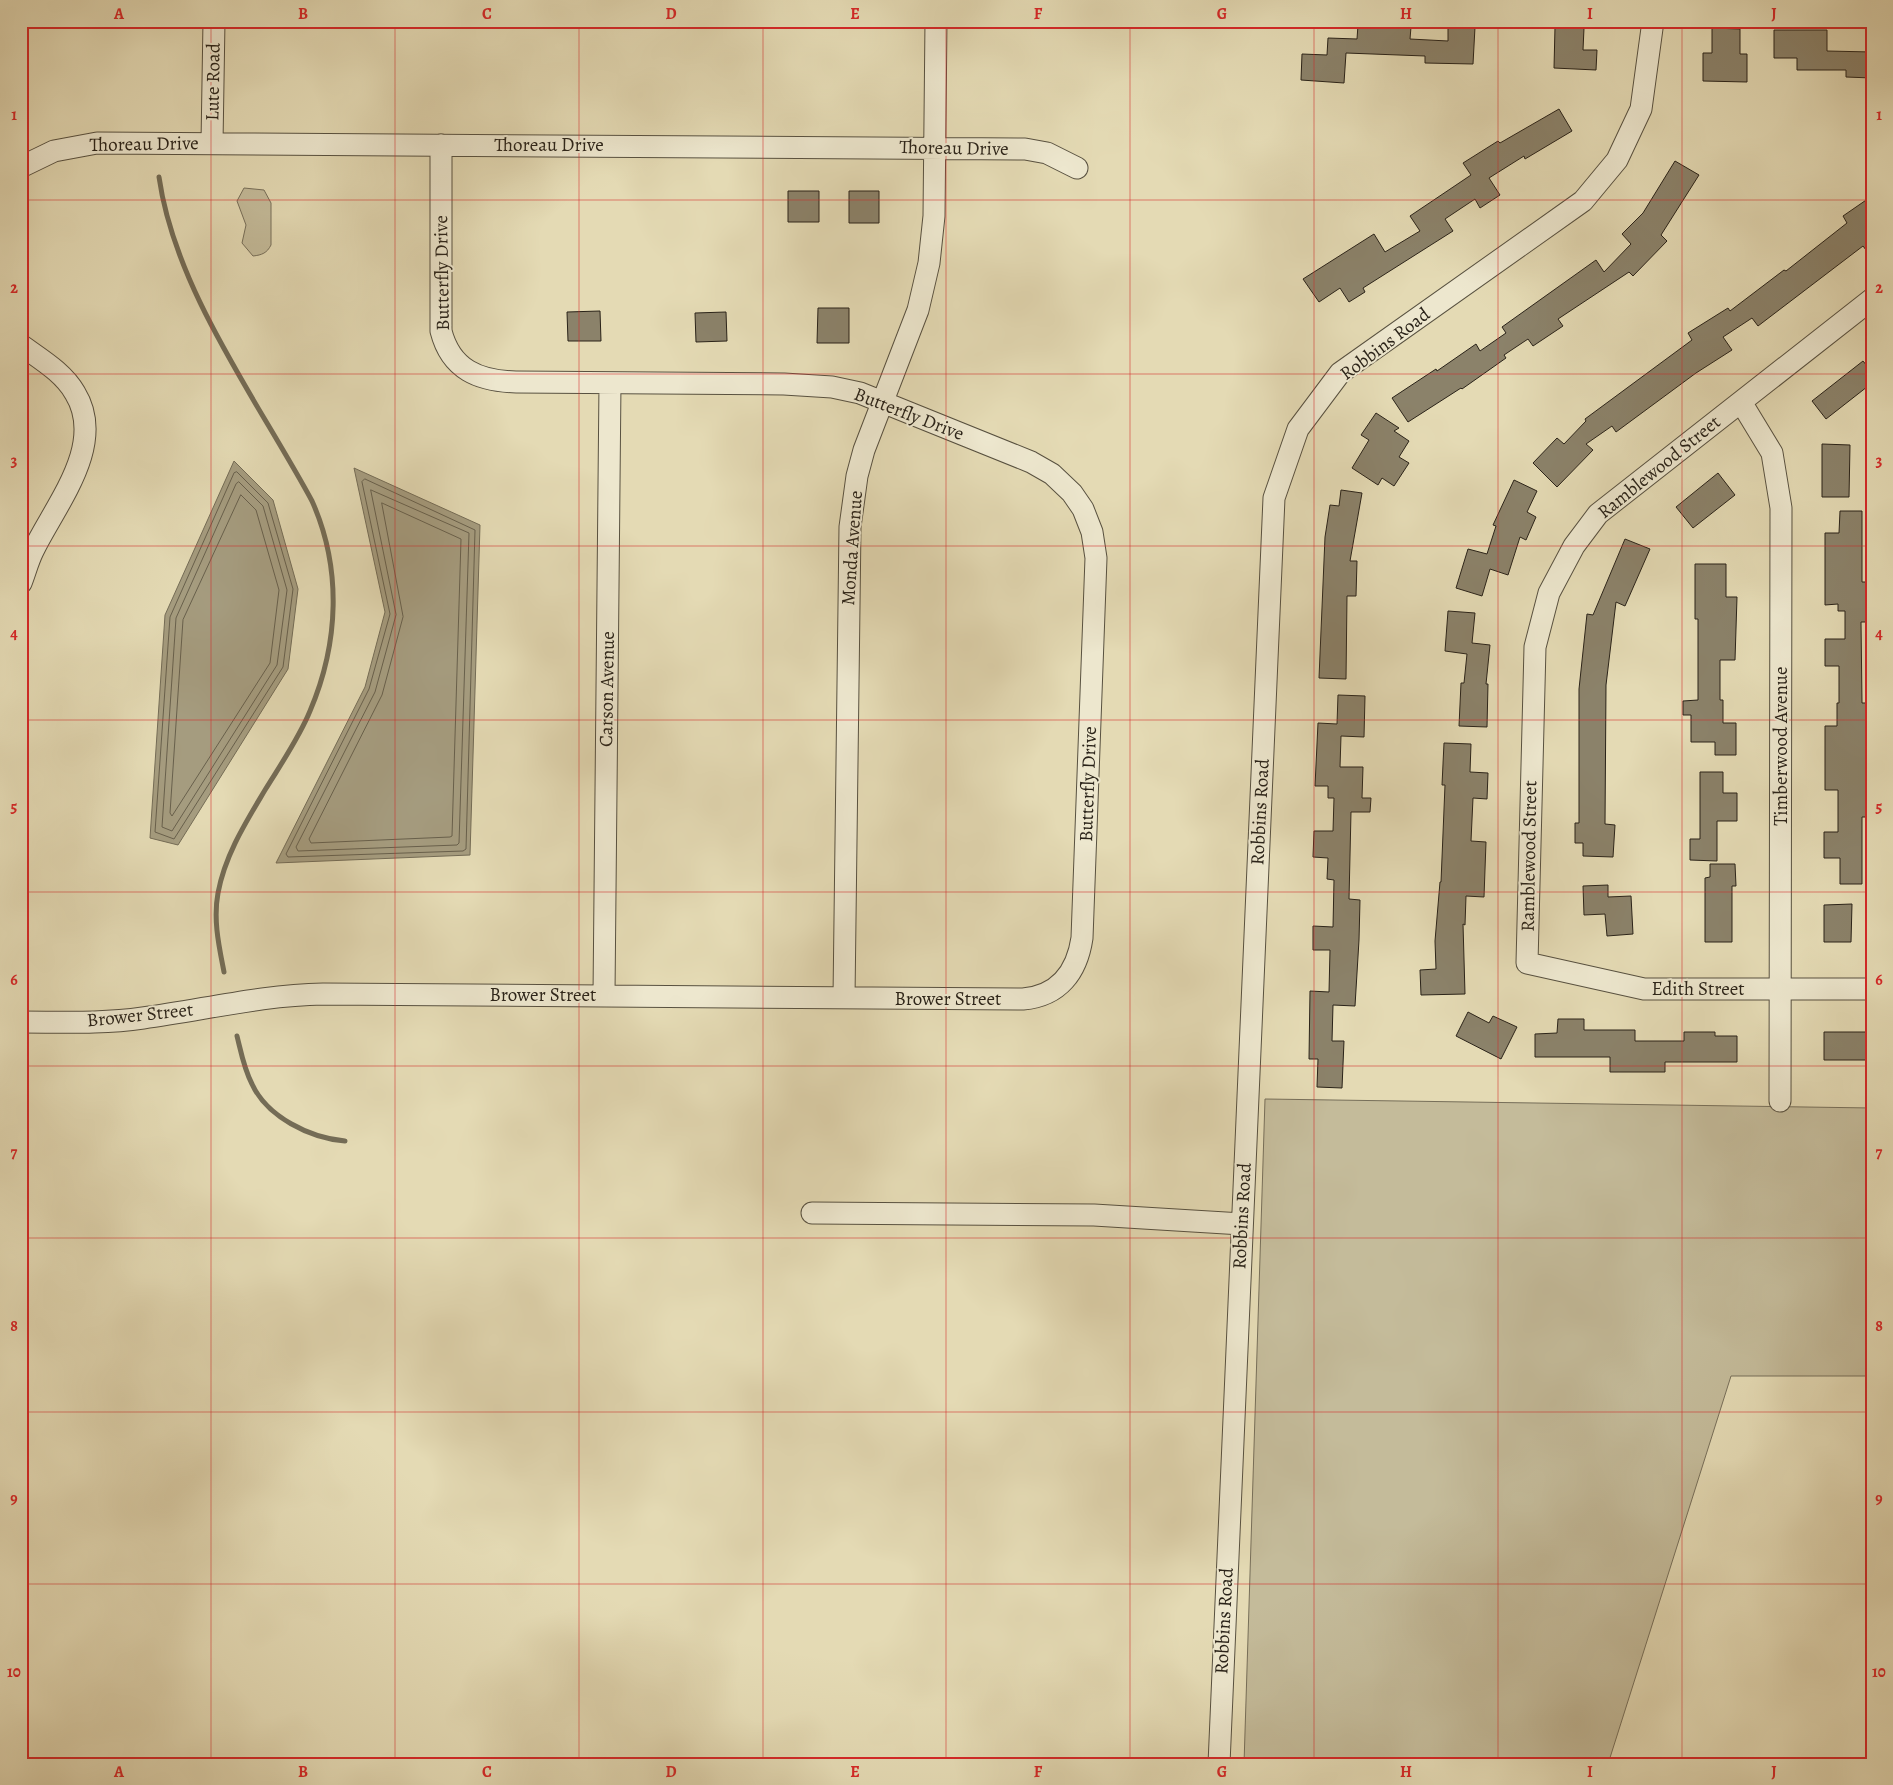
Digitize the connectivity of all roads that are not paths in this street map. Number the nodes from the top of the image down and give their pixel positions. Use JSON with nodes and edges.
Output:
{"nodes":[{"id":1,"x":214,"y":21,"type":"edge"},
{"id":2,"x":936,"y":21,"type":"edge"},
{"id":3,"x":1653,"y":21,"type":"edge"},
{"id":4,"x":212,"y":143,"type":"junction"},
{"id":5,"x":441,"y":144,"type":"junction"},
{"id":6,"x":934,"y":147,"type":"junction"},
{"id":7,"x":21,"y":167,"type":"edge"},
{"id":8,"x":1077,"y":168,"type":"dead end"},
{"id":9,"x":1872,"y":299,"type":"edge"},
{"id":10,"x":21,"y":345,"type":"edge"},
{"id":11,"x":610,"y":383,"type":"junction"},
{"id":12,"x":882,"y":402,"type":"junction"},
{"id":13,"x":1741,"y":402,"type":"junction"},
{"id":14,"x":21,"y":583,"type":"edge"},
{"id":15,"x":1527,"y":963,"type":"joint"},
{"id":16,"x":1063,"y":983,"type":"joint"},
{"id":17,"x":1872,"y":989,"type":"edge"},
{"id":18,"x":1781,"y":990,"type":"junction"},
{"id":19,"x":604,"y":995,"type":"junction"},
{"id":20,"x":844,"y":998,"type":"junction"},
{"id":21,"x":21,"y":1022,"type":"edge"},
{"id":22,"x":1780,"y":1101,"type":"dead end"},
{"id":23,"x":812,"y":1213,"type":"dead end"},
{"id":24,"x":1242,"y":1224,"type":"junction"},
{"id":25,"x":1219,"y":1764,"type":"edge"}],
"edges":[{"from":1,"to":4,"type":"street","name":"Lute Road"},
{"from":2,"to":6,"type":"street","name":"Monda Avenue"},
{"from":3,"to":24,"type":"street","name":"Robbins Road"},
{"from":4,"to":5,"type":"street","name":"Thoreau Drive"},
{"from":4,"to":7,"type":"street","name":"Thoreau Drive"},
{"from":5,"to":6,"type":"street","name":"Thoreau Drive"},
{"from":5,"to":11,"type":"street","name":"Butterfly Drive"},
{"from":6,"to":8,"type":"street","name":"Thoreau Drive"},
{"from":6,"to":12,"type":"street","name":"Monda Avenue"},
{"from":9,"to":13,"type":"street","name":"Ramblewood Street"},
{"from":10,"to":14,"type":"street"},
{"from":11,"to":12,"type":"street","name":"Butterfly Drive"},
{"from":11,"to":19,"type":"street","name":"Carson Avenue"},
{"from":12,"to":16,"type":"street","name":"Butterfly Drive"},
{"from":12,"to":20,"type":"street","name":"Monda Avenue"},
{"from":13,"to":15,"type":"street","name":"Ramblewood Street"},
{"from":13,"to":18,"type":"street","name":"Timberwood Avenue"},
{"from":15,"to":18,"type":"street","name":"Edith Street"},
{"from":16,"to":20,"type":"street","name":"Brower Street"},
{"from":17,"to":18,"type":"street","name":"Edith Street"},
{"from":18,"to":22,"type":"street","name":"Timberwood Avenue"},
{"from":19,"to":20,"type":"street","name":"Brower Street"},
{"from":19,"to":21,"type":"street","name":"Brower Street"},
{"from":23,"to":24,"type":"street"},
{"from":24,"to":25,"type":"street","name":"Robbins Road"}]}
